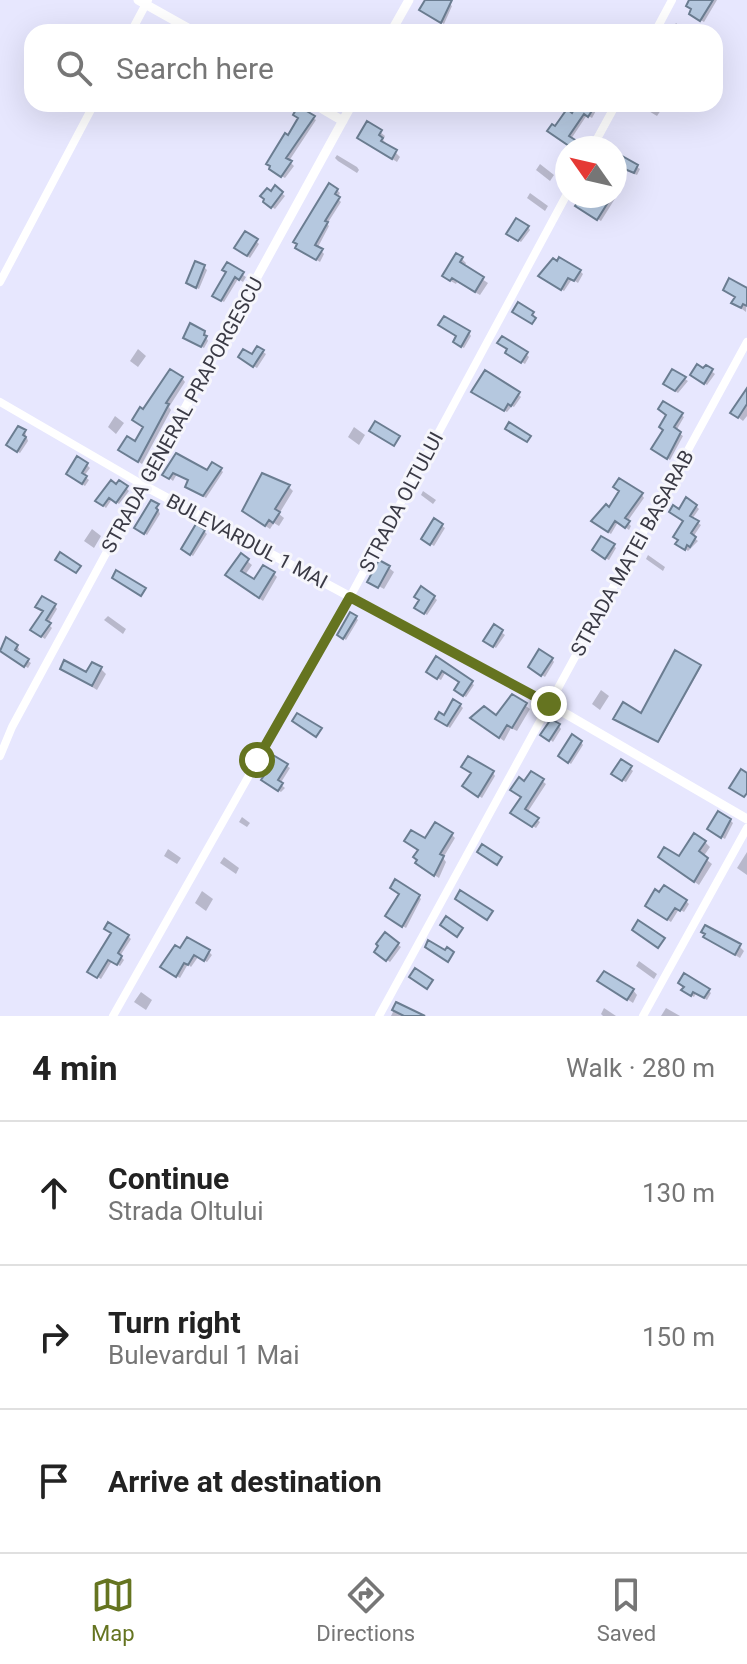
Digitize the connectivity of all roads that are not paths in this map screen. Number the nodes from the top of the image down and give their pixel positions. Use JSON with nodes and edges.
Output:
{"nodes":[{"id":1,"x":409,"y":0,"type":"edge"},
{"id":2,"x":672,"y":0,"type":"edge"},
{"id":3,"x":144,"y":1,"type":"edge"},
{"id":4,"x":134,"y":24,"type":"edge"},
{"id":5,"x":182,"y":24,"type":"edge"},
{"id":6,"x":396,"y":24,"type":"edge"},
{"id":7,"x":659,"y":24,"type":"edge"},
{"id":8,"x":90,"y":112,"type":"edge"},
{"id":9,"x":328,"y":112,"type":"edge"},
{"id":10,"x":348,"y":112,"type":"edge"},
{"id":11,"x":612,"y":112,"type":"edge"},
{"id":12,"x":343,"y":121,"type":"junction"},
{"id":13,"x":599,"y":136,"type":"edge"},
{"id":14,"x":559,"y":208,"type":"edge"},
{"id":15,"x":0,"y":282,"type":"edge"},
{"id":16,"x":747,"y":342,"type":"edge"},
{"id":17,"x":0,"y":402,"type":"edge"},
{"id":18,"x":143,"y":485,"type":"junction"},
{"id":19,"x":350,"y":597,"type":"junction"},
{"id":20,"x":549,"y":704,"type":"junction"},
{"id":21,"x":0,"y":756,"type":"edge"},
{"id":22,"x":747,"y":819,"type":"edge"},
{"id":23,"x":747,"y":828,"type":"edge"},
{"id":24,"x":113,"y":1016,"type":"edge"},
{"id":25,"x":379,"y":1016,"type":"edge"},
{"id":26,"x":643,"y":1016,"type":"edge"}],
"edges":[{"from":1,"to":6,"type":"street"},
{"from":2,"to":7,"type":"street"},
{"from":3,"to":4,"type":"street"},
{"from":3,"to":5,"type":"street"},
{"from":8,"to":15,"type":"street"},
{"from":9,"to":12,"type":"street"},
{"from":10,"to":12,"type":"street","name":"STRADA GENERAL PRAPORGESCU"},
{"from":11,"to":13,"type":"street"},
{"from":12,"to":18,"type":"street","name":"STRADA GENERAL PRAPORGESCU"},
{"from":14,"to":19,"type":"street","name":"STRADA OLTULUI"},
{"from":16,"to":20,"type":"street","name":"STRADA MATEI BASARAB"},
{"from":17,"to":18,"type":"street","name":"BULEVARDUL 1 MAI"},
{"from":18,"to":19,"type":"street","name":"BULEVARDUL 1 MAI"},
{"from":18,"to":21,"type":"street","name":"STRADA GENERAL PRAPORGESCU"},
{"from":19,"to":20,"type":"street","name":"BULEVARDUL 1 MAI"},
{"from":19,"to":24,"type":"street","name":"STRADA OLTULUI"},
{"from":20,"to":22,"type":"street","name":"BULEVARDUL 1 MAI"},
{"from":20,"to":25,"type":"street","name":"STRADA MATEI BASARAB"},
{"from":23,"to":26,"type":"street"}]}
